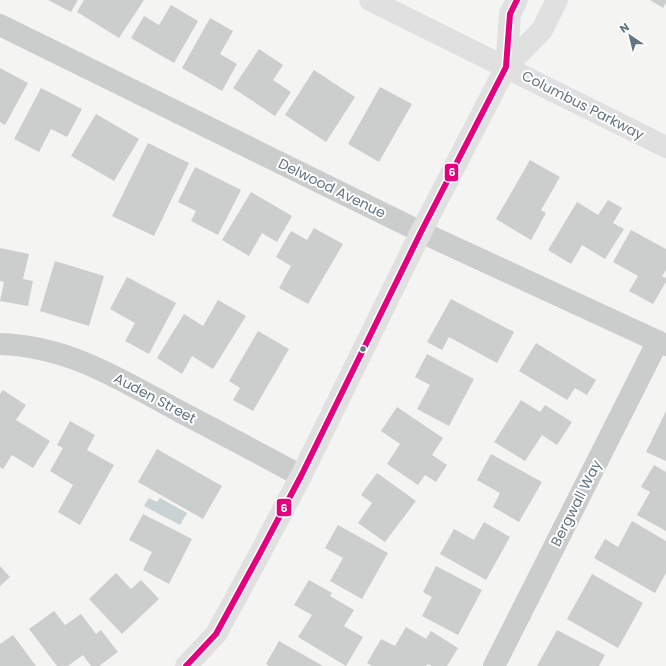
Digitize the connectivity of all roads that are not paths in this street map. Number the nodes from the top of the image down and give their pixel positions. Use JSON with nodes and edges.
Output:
{"nodes":[{"id":1,"x":370,"y":0,"type":"edge"},
{"id":2,"x":518,"y":0,"type":"edge"},
{"id":3,"x":558,"y":0,"type":"edge"},
{"id":4,"x":0,"y":25,"type":"edge"},
{"id":5,"x":506,"y":66,"type":"junction"},
{"id":6,"x":666,"y":147,"type":"edge"},
{"id":7,"x":421,"y":232,"type":"junction"},
{"id":8,"x":662,"y":343,"type":"edge"},
{"id":9,"x":0,"y":344,"type":"edge"},
{"id":10,"x":301,"y":476,"type":"junction"},
{"id":11,"x":186,"y":666,"type":"edge"},
{"id":12,"x":494,"y":666,"type":"edge"}],
"edges":[{"from":1,"to":5,"type":"main road","name":"Columbus Parkway"},
{"from":2,"to":5,"type":"main road"},
{"from":3,"to":5,"type":"main road"},
{"from":4,"to":7,"type":"street","name":"Delwood Avenue"},
{"from":5,"to":6,"type":"main road","name":"Columbus Parkway"},
{"from":5,"to":7,"type":"main road"},
{"from":7,"to":8,"type":"street","name":"Delwood Avenue"},
{"from":7,"to":10,"type":"main road"},
{"from":8,"to":12,"type":"street","name":"Bergwall Way"},
{"from":9,"to":10,"type":"street","name":"Auden Street"},
{"from":10,"to":11,"type":"main road"}]}
